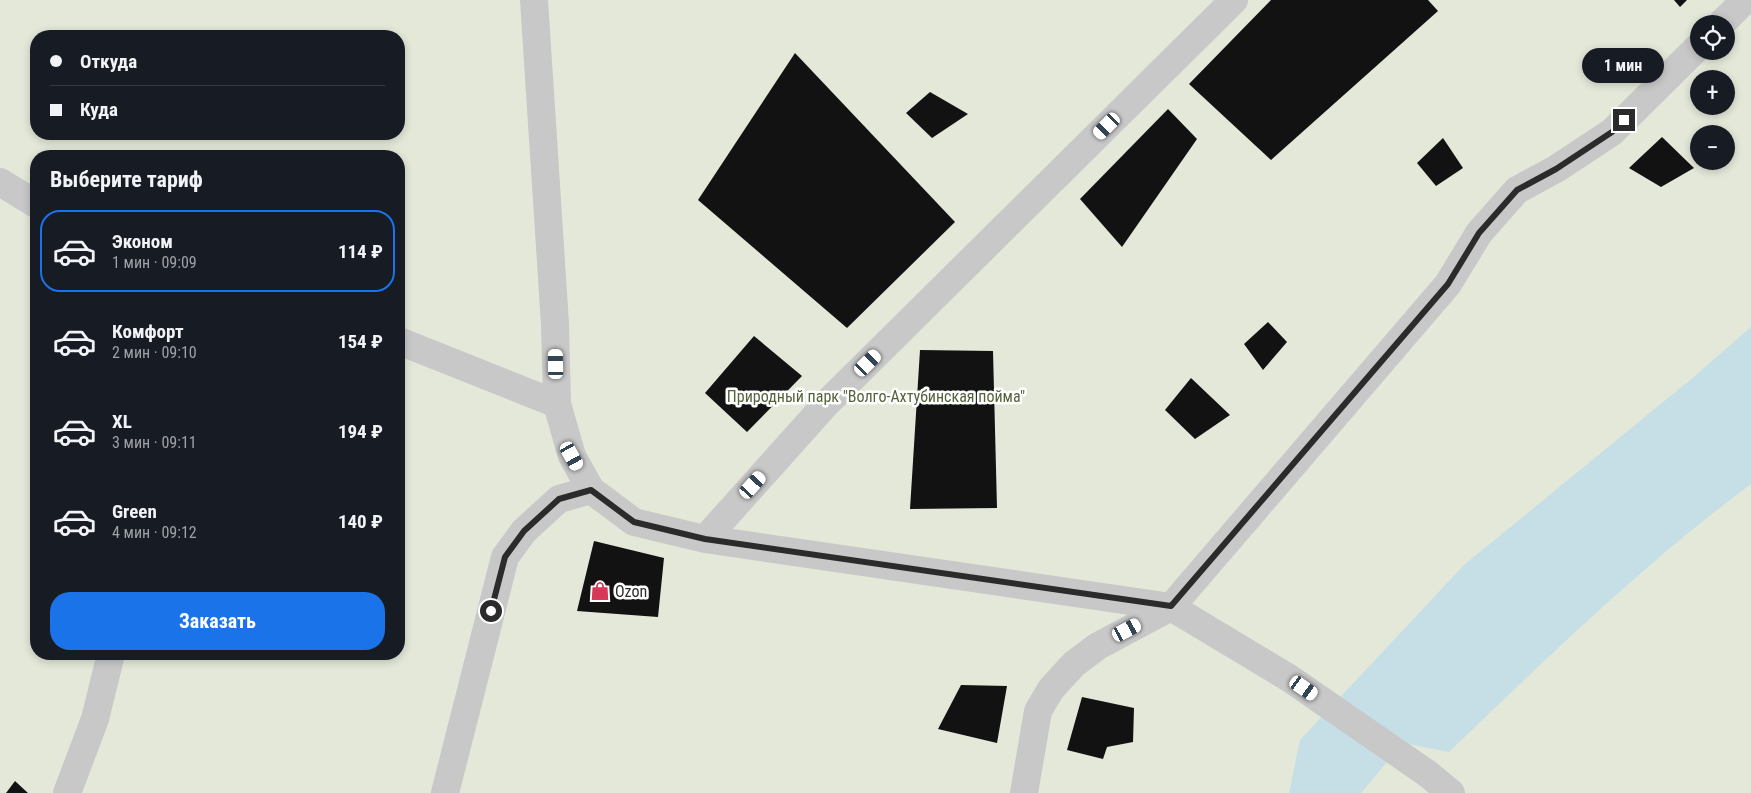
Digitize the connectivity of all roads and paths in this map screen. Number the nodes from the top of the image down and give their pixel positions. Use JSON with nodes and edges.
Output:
{"nodes":[{"id":1,"x":534,"y":0,"type":"edge"},
{"id":2,"x":1234,"y":0,"type":"edge"},
{"id":3,"x":1746,"y":0,"type":"edge"},
{"id":4,"x":1730,"y":15,"type":"edge"},
{"id":5,"x":1690,"y":55,"type":"edge"},
{"id":6,"x":0,"y":182,"type":"edge"},
{"id":7,"x":30,"y":200,"type":"edge"},
{"id":8,"x":405,"y":343,"type":"edge"},
{"id":9,"x":558,"y":404,"type":"junction"},
{"id":10,"x":591,"y":490,"type":"junction"},
{"id":11,"x":705,"y":539,"type":"junction"},
{"id":12,"x":1171,"y":606,"type":"junction"},
{"id":13,"x":110,"y":660,"type":"edge"},
{"id":14,"x":67,"y":793,"type":"edge"},
{"id":15,"x":446,"y":793,"type":"edge"},
{"id":16,"x":1024,"y":793,"type":"edge"},
{"id":17,"x":1451,"y":793,"type":"edge"}],
"edges":[{"from":1,"to":9,"type":"street"},
{"from":2,"to":11,"type":"street"},
{"from":3,"to":4,"type":"street"},
{"from":5,"to":12,"type":"street"},
{"from":6,"to":7,"type":"street"},
{"from":8,"to":9,"type":"street"},
{"from":9,"to":10,"type":"street"},
{"from":10,"to":11,"type":"street"},
{"from":10,"to":15,"type":"street"},
{"from":11,"to":12,"type":"street"},
{"from":12,"to":16,"type":"street"},
{"from":12,"to":17,"type":"street"},
{"from":13,"to":14,"type":"street"}]}
